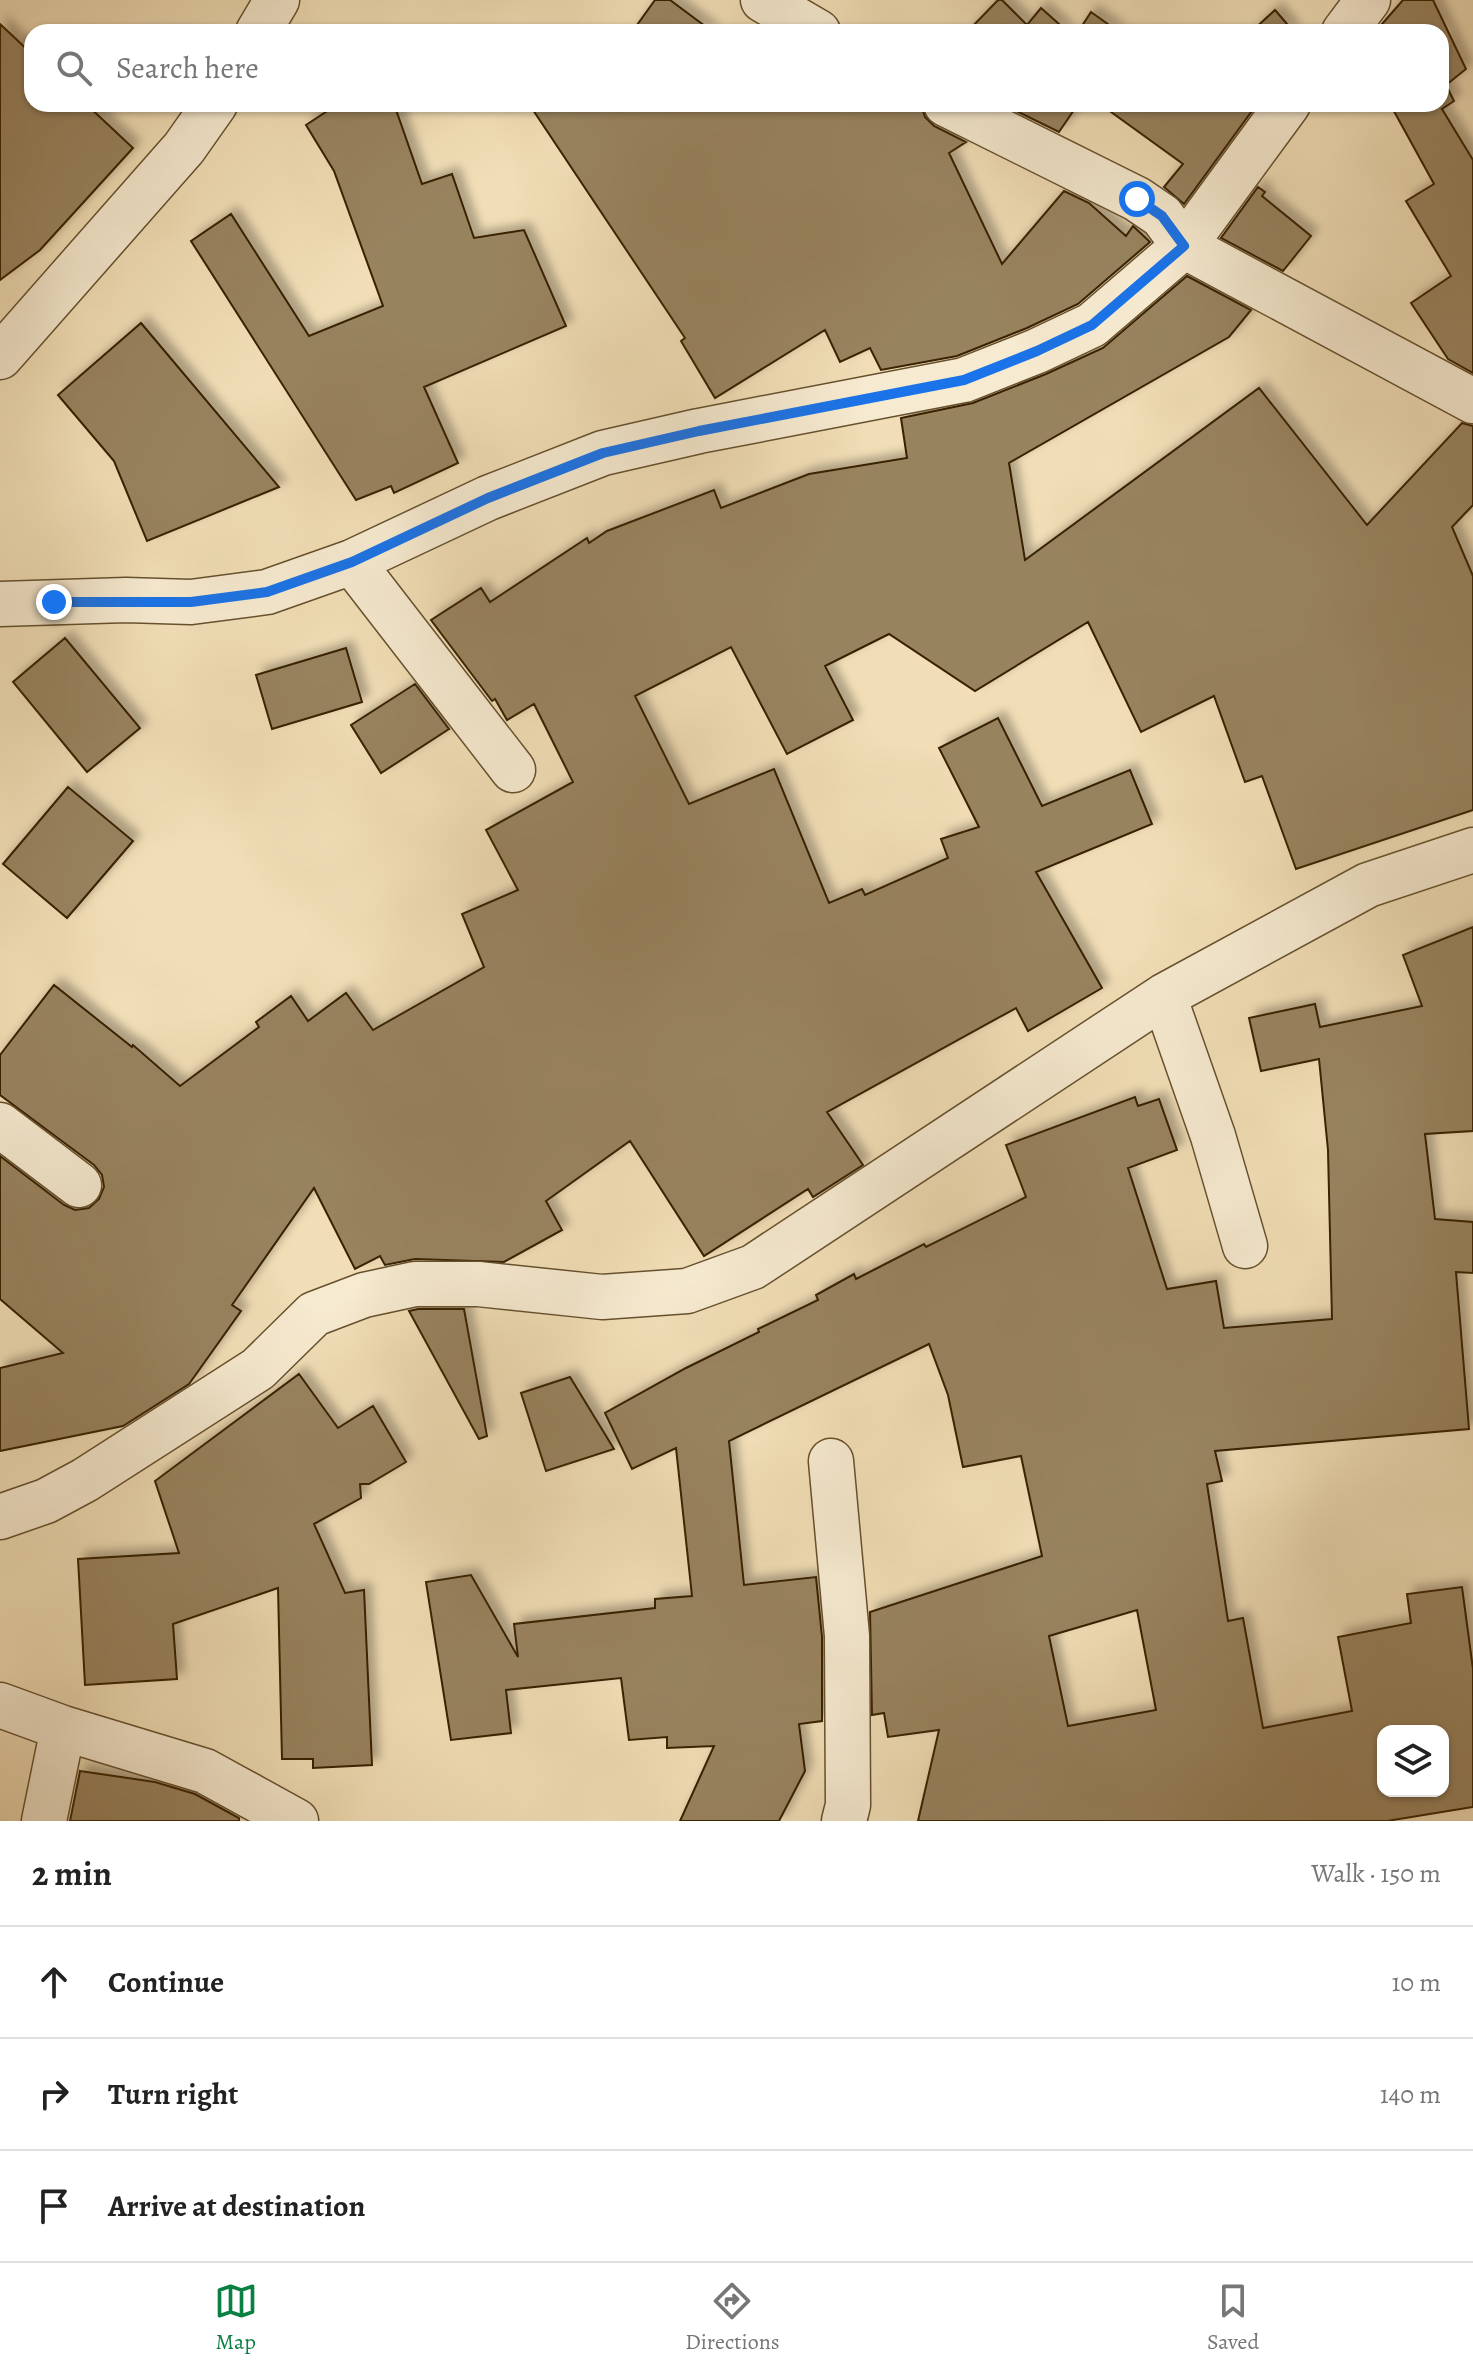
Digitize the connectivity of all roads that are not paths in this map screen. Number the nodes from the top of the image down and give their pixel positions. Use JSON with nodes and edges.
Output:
{"nodes":[{"id":1,"x":277,"y":0,"type":"edge"},
{"id":2,"x":763,"y":0,"type":"edge"},
{"id":3,"x":1368,"y":0,"type":"edge"},
{"id":4,"x":263,"y":24,"type":"edge"},
{"id":5,"x":804,"y":24,"type":"edge"},
{"id":6,"x":1350,"y":24,"type":"edge"},
{"id":7,"x":209,"y":112,"type":"edge"},
{"id":8,"x":962,"y":112,"type":"edge"},
{"id":9,"x":1282,"y":112,"type":"edge"},
{"id":10,"x":1184,"y":246,"type":"junction"},
{"id":11,"x":0,"y":357,"type":"edge"},
{"id":12,"x":1473,"y":401,"type":"edge"},
{"id":13,"x":352,"y":562,"type":"junction"},
{"id":14,"x":0,"y":604,"type":"edge"},
{"id":15,"x":513,"y":770,"type":"dead end"},
{"id":16,"x":1473,"y":850,"type":"edge"},
{"id":17,"x":1164,"y":996,"type":"junction"},
{"id":18,"x":0,"y":1125,"type":"edge"},
{"id":19,"x":79,"y":1185,"type":"dead end"},
{"id":20,"x":1245,"y":1246,"type":"dead end"},
{"id":21,"x":831,"y":1461,"type":"dead end"},
{"id":22,"x":0,"y":1517,"type":"edge"},
{"id":23,"x":0,"y":1705,"type":"edge"},
{"id":24,"x":63,"y":1728,"type":"junction"},
{"id":25,"x":44,"y":1821,"type":"edge"},
{"id":26,"x":296,"y":1821,"type":"edge"},
{"id":27,"x":844,"y":1821,"type":"edge"}],
"edges":[{"from":1,"to":4,"type":"street"},
{"from":2,"to":5,"type":"street"},
{"from":3,"to":6,"type":"street"},
{"from":7,"to":11,"type":"street"},
{"from":8,"to":10,"type":"street"},
{"from":9,"to":10,"type":"street"},
{"from":10,"to":12,"type":"street"},
{"from":10,"to":13,"type":"street"},
{"from":13,"to":14,"type":"street"},
{"from":13,"to":15,"type":"street"},
{"from":16,"to":17,"type":"street"},
{"from":17,"to":20,"type":"street"},
{"from":17,"to":22,"type":"street"},
{"from":18,"to":19,"type":"street"},
{"from":21,"to":27,"type":"street"},
{"from":23,"to":24,"type":"street"},
{"from":24,"to":25,"type":"street"},
{"from":24,"to":26,"type":"street"}]}
